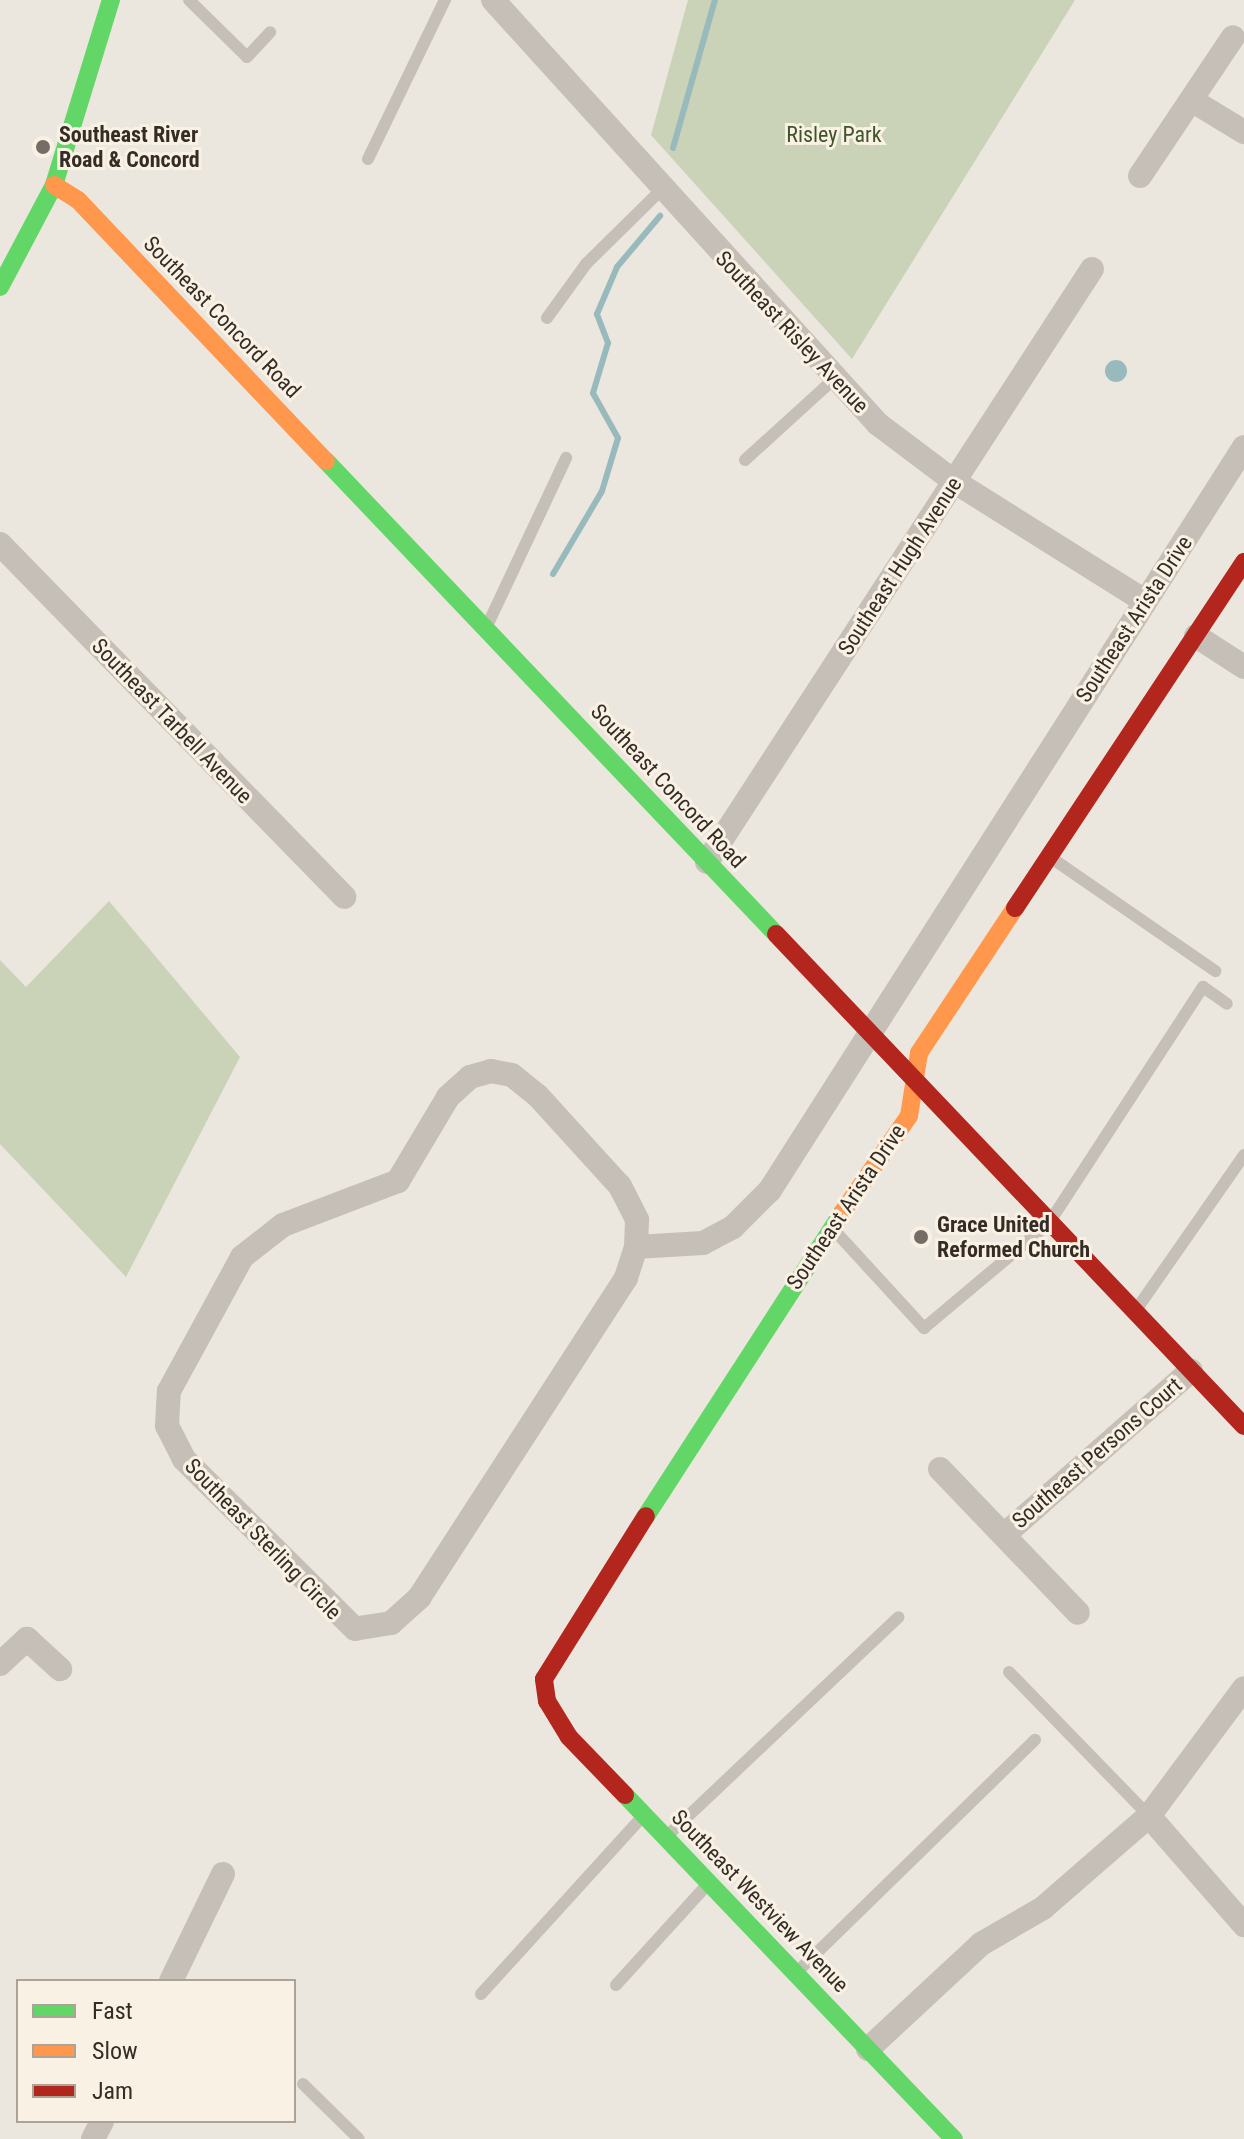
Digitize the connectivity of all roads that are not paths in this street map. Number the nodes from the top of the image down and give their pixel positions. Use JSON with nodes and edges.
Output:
{"nodes":[{"id":1,"x":111,"y":0,"type":"edge"},
{"id":2,"x":189,"y":0,"type":"edge"},
{"id":3,"x":445,"y":0,"type":"edge"},
{"id":4,"x":493,"y":0,"type":"edge"},
{"id":5,"x":270,"y":32,"type":"dead end"},
{"id":6,"x":1233,"y":37,"type":"dead end"},
{"id":7,"x":1193,"y":101,"type":"junction"},
{"id":8,"x":1244,"y":132,"type":"edge"},
{"id":9,"x":368,"y":159,"type":"dead end"},
{"id":10,"x":1140,"y":176,"type":"dead end"},
{"id":11,"x":54,"y":185,"type":"junction"},
{"id":12,"x":660,"y":191,"type":"junction"},
{"id":13,"x":1092,"y":269,"type":"dead end"},
{"id":14,"x":0,"y":287,"type":"edge"},
{"id":15,"x":547,"y":318,"type":"dead end"},
{"id":16,"x":833,"y":380,"type":"junction"},
{"id":17,"x":1244,"y":447,"type":"edge"},
{"id":18,"x":566,"y":458,"type":"dead end"},
{"id":19,"x":745,"y":460,"type":"dead end"},
{"id":20,"x":955,"y":482,"type":"junction"},
{"id":21,"x":0,"y":544,"type":"edge"},
{"id":22,"x":1244,"y":562,"type":"edge"},
{"id":23,"x":1145,"y":601,"type":"junction"},
{"id":24,"x":485,"y":628,"type":"junction"},
{"id":25,"x":1196,"y":636,"type":"junction"},
{"id":26,"x":1244,"y":667,"type":"edge"},
{"id":27,"x":1050,"y":857,"type":"junction"},
{"id":28,"x":707,"y":862,"type":"junction"},
{"id":29,"x":344,"y":897,"type":"dead end"},
{"id":30,"x":1215,"y":971,"type":"dead end"},
{"id":31,"x":1227,"y":1004,"type":"dead end"},
{"id":32,"x":869,"y":1034,"type":"junction"},
{"id":33,"x":915,"y":1080,"type":"junction"},
{"id":34,"x":1244,"y":1155,"type":"edge"},
{"id":35,"x":1049,"y":1223,"type":"junction"},
{"id":36,"x":835,"y":1231,"type":"junction"},
{"id":37,"x":636,"y":1247,"type":"junction"},
{"id":38,"x":1134,"y":1312,"type":"junction"},
{"id":39,"x":1191,"y":1371,"type":"junction"},
{"id":40,"x":1244,"y":1426,"type":"edge"},
{"id":41,"x":940,"y":1469,"type":"dead end"},
{"id":42,"x":1004,"y":1535,"type":"junction"},
{"id":43,"x":1078,"y":1613,"type":"dead end"},
{"id":44,"x":899,"y":1617,"type":"dead end"},
{"id":45,"x":0,"y":1664,"type":"edge"},
{"id":46,"x":60,"y":1669,"type":"dead end"},
{"id":47,"x":1009,"y":1672,"type":"dead end"},
{"id":48,"x":545,"y":1688,"type":"joint"},
{"id":49,"x":1244,"y":1688,"type":"edge"},
{"id":50,"x":1035,"y":1740,"type":"dead end"},
{"id":51,"x":645,"y":1815,"type":"junction"},
{"id":52,"x":1149,"y":1816,"type":"junction"},
{"id":53,"x":666,"y":1837,"type":"junction"},
{"id":54,"x":223,"y":1874,"type":"dead end"},
{"id":55,"x":710,"y":1883,"type":"junction"},
{"id":56,"x":1244,"y":1925,"type":"edge"},
{"id":57,"x":796,"y":1973,"type":"junction"},
{"id":58,"x":172,"y":1979,"type":"edge"},
{"id":59,"x":616,"y":1985,"type":"dead end"},
{"id":60,"x":481,"y":1994,"type":"dead end"},
{"id":61,"x":868,"y":2049,"type":"junction"},
{"id":62,"x":303,"y":2084,"type":"dead end"},
{"id":63,"x":359,"y":2139,"type":"edge"},
{"id":64,"x":954,"y":2139,"type":"edge"}],
"edges":[{"from":1,"to":11,"type":"street"},
{"from":2,"to":5,"type":"lane"},
{"from":3,"to":9,"type":"lane"},
{"from":4,"to":12,"type":"street","name":"Southeast Risley Avenue"},
{"from":6,"to":7,"type":"street"},
{"from":7,"to":8,"type":"street"},
{"from":7,"to":10,"type":"street"},
{"from":11,"to":14,"type":"street"},
{"from":11,"to":24,"type":"street","name":"Southeast Concord Road"},
{"from":12,"to":15,"type":"lane"},
{"from":12,"to":16,"type":"street","name":"Southeast Risley Avenue"},
{"from":13,"to":20,"type":"street","name":"Southeast Hugh Avenue"},
{"from":16,"to":19,"type":"lane"},
{"from":16,"to":20,"type":"street","name":"Southeast Risley Avenue"},
{"from":17,"to":23,"type":"street","name":"Southeast Arista Drive"},
{"from":18,"to":24,"type":"lane"},
{"from":20,"to":23,"type":"street","name":"Southeast Risley Avenue"},
{"from":20,"to":28,"type":"street","name":"Southeast Hugh Avenue"},
{"from":21,"to":29,"type":"street","name":"Southeast Tarbell Avenue"},
{"from":22,"to":25,"type":"street","name":"Southeast Arista Drive"},
{"from":23,"to":32,"type":"street","name":"Southeast Arista Drive"},
{"from":24,"to":28,"type":"street","name":"Southeast Concord Road"},
{"from":25,"to":26,"type":"street"},
{"from":25,"to":27,"type":"street","name":"Southeast Arista Drive"},
{"from":27,"to":30,"type":"lane"},
{"from":27,"to":33,"type":"street","name":"Southeast Arista Drive"},
{"from":28,"to":32,"type":"street","name":"Southeast Concord Road"},
{"from":31,"to":35,"type":"lane"},
{"from":32,"to":33,"type":"street","name":"Southeast Concord Road"},
{"from":32,"to":37,"type":"street"},
{"from":33,"to":35,"type":"street","name":"Southeast Concord Road"},
{"from":33,"to":36,"type":"street","name":"Southeast Arista Drive"},
{"from":34,"to":38,"type":"lane"},
{"from":35,"to":36,"type":"lane"},
{"from":35,"to":38,"type":"street","name":"Southeast Concord Road"},
{"from":36,"to":48,"type":"street","name":"Southeast Arista Drive"},
{"from":37,"to":37,"type":"street","name":"Southeast Sterling Circle"},
{"from":38,"to":39,"type":"street","name":"Southeast Concord Road"},
{"from":39,"to":40,"type":"street","name":"Southeast Concord Road"},
{"from":39,"to":42,"type":"street","name":"Southeast Persons Court"},
{"from":41,"to":42,"type":"street","name":"Southeast Persons Court"},
{"from":42,"to":43,"type":"street","name":"Southeast Persons Court"},
{"from":44,"to":53,"type":"lane"},
{"from":45,"to":46,"type":"street"},
{"from":47,"to":52,"type":"lane"},
{"from":48,"to":51,"type":"street","name":"Southeast Westview Avenue"},
{"from":49,"to":52,"type":"street"},
{"from":50,"to":57,"type":"lane"},
{"from":51,"to":53,"type":"street","name":"Southeast Westview Avenue"},
{"from":51,"to":60,"type":"lane"},
{"from":52,"to":56,"type":"street"},
{"from":52,"to":61,"type":"street"},
{"from":53,"to":55,"type":"street","name":"Southeast Westview Avenue"},
{"from":54,"to":58,"type":"street"},
{"from":55,"to":57,"type":"street","name":"Southeast Westview Avenue"},
{"from":55,"to":59,"type":"lane"},
{"from":57,"to":61,"type":"street","name":"Southeast Westview Avenue"},
{"from":61,"to":64,"type":"street","name":"Southeast Westview Avenue"},
{"from":62,"to":63,"type":"lane"}]}
